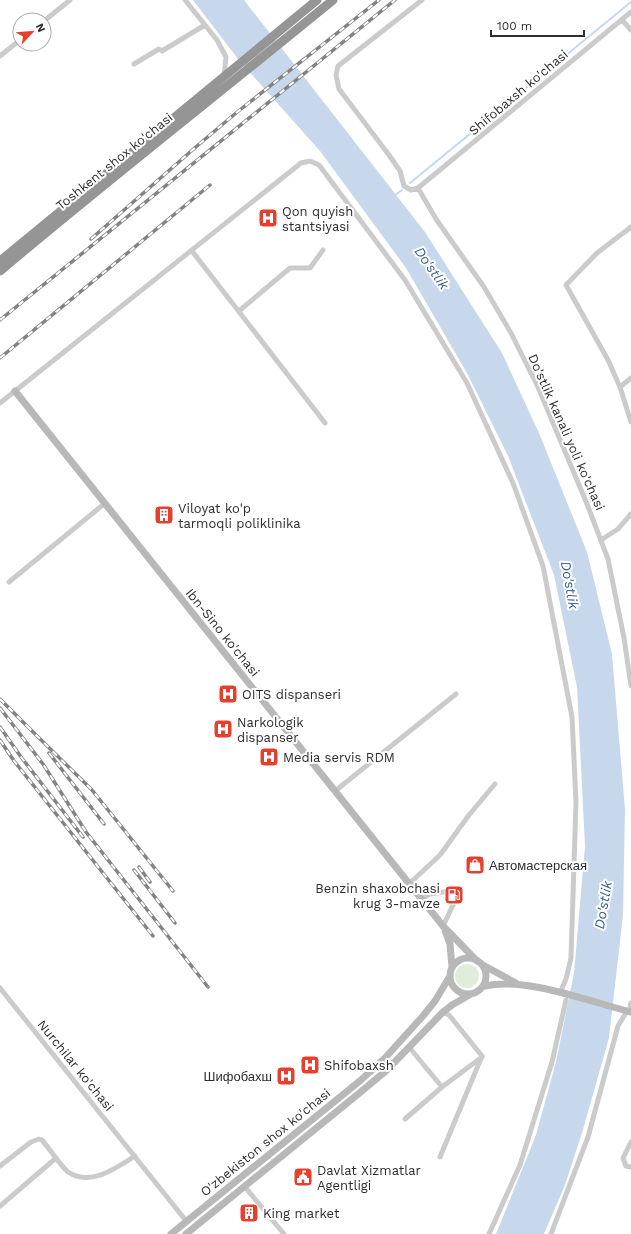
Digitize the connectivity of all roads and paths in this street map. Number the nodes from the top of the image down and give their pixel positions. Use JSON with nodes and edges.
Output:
{"nodes":[{"id":1,"x":70,"y":0,"type":"edge"},
{"id":2,"x":186,"y":0,"type":"edge"},
{"id":3,"x":317,"y":0,"type":"edge"},
{"id":4,"x":333,"y":0,"type":"edge"},
{"id":5,"x":422,"y":0,"type":"edge"},
{"id":6,"x":631,"y":12,"type":"edge"},
{"id":7,"x":52,"y":15,"type":"edge"},
{"id":8,"x":622,"y":20,"type":"junction"},
{"id":9,"x":205,"y":24,"type":"junction"},
{"id":10,"x":631,"y":30,"type":"edge"},
{"id":11,"x":12,"y":46,"type":"edge"},
{"id":12,"x":0,"y":56,"type":"edge"},
{"id":13,"x":134,"y":64,"type":"dead end"},
{"id":14,"x":224,"y":76,"type":"junction"},
{"id":15,"x":418,"y":188,"type":"junction"},
{"id":16,"x":631,"y":227,"type":"edge"},
{"id":17,"x":323,"y":250,"type":"dead end"},
{"id":18,"x":192,"y":251,"type":"junction"},
{"id":19,"x":0,"y":261,"type":"edge"},
{"id":20,"x":0,"y":271,"type":"edge"},
{"id":21,"x":239,"y":311,"type":"junction"},
{"id":22,"x":631,"y":378,"type":"edge"},
{"id":23,"x":620,"y":386,"type":"junction"},
{"id":24,"x":15,"y":391,"type":"junction"},
{"id":25,"x":0,"y":403,"type":"edge"},
{"id":26,"x":631,"y":422,"type":"edge"},
{"id":27,"x":325,"y":423,"type":"dead end"},
{"id":28,"x":104,"y":504,"type":"junction"},
{"id":29,"x":631,"y":514,"type":"edge"},
{"id":30,"x":601,"y":540,"type":"junction"},
{"id":31,"x":9,"y":582,"type":"dead end"},
{"id":32,"x":631,"y":686,"type":"edge"},
{"id":33,"x":456,"y":694,"type":"dead end"},
{"id":34,"x":495,"y":784,"type":"dead end"},
{"id":35,"x":335,"y":791,"type":"junction"},
{"id":36,"x":409,"y":884,"type":"junction"},
{"id":37,"x":451,"y":891,"type":"dead end"},
{"id":38,"x":421,"y":899,"type":"junction"},
{"id":39,"x":456,"y":899,"type":"dead end"},
{"id":40,"x":443,"y":926,"type":"junction"},
{"id":41,"x":478,"y":962,"type":"junction"},
{"id":42,"x":452,"y":967,"type":"junction"},
{"id":43,"x":450,"y":976,"type":"junction"},
{"id":44,"x":518,"y":984,"type":"junction"},
{"id":45,"x":482,"y":987,"type":"junction"},
{"id":46,"x":0,"y":988,"type":"edge"},
{"id":47,"x":471,"y":994,"type":"junction"},
{"id":48,"x":563,"y":996,"type":"junction"},
{"id":49,"x":631,"y":1003,"type":"edge"},
{"id":50,"x":627,"y":1011,"type":"edge"},
{"id":51,"x":443,"y":1012,"type":"junction"},
{"id":52,"x":409,"y":1047,"type":"junction"},
{"id":53,"x":482,"y":1056,"type":"junction"},
{"id":54,"x":442,"y":1088,"type":"junction"},
{"id":55,"x":405,"y":1119,"type":"dead end"},
{"id":56,"x":631,"y":1142,"type":"edge"},
{"id":57,"x":135,"y":1156,"type":"junction"},
{"id":58,"x":440,"y":1157,"type":"dead end"},
{"id":59,"x":56,"y":1158,"type":"junction"},
{"id":60,"x":0,"y":1166,"type":"edge"},
{"id":61,"x":631,"y":1168,"type":"edge"},
{"id":62,"x":245,"y":1187,"type":"junction"},
{"id":63,"x":0,"y":1206,"type":"edge"},
{"id":64,"x":186,"y":1222,"type":"junction"},
{"id":65,"x":171,"y":1234,"type":"edge"},
{"id":66,"x":186,"y":1234,"type":"edge"},
{"id":67,"x":284,"y":1234,"type":"edge"},
{"id":68,"x":489,"y":1234,"type":"edge"},
{"id":69,"x":551,"y":1234,"type":"edge"}],
"edges":[{"from":1,"to":7,"type":"street"},
{"from":2,"to":9,"type":"street"},
{"from":3,"to":14,"type":"highway","name":"Toshkent shox ko'chasi"},
{"from":4,"to":20,"type":"highway","name":"Toshkent shox ko'chasi"},
{"from":5,"to":15,"type":"street"},
{"from":6,"to":8,"type":"street","name":"Shifobaxsh ko'chasi"},
{"from":8,"to":10,"type":"street"},
{"from":8,"to":15,"type":"street","name":"Shifobaxsh ko'chasi"},
{"from":9,"to":13,"type":"street"},
{"from":9,"to":14,"type":"street"},
{"from":11,"to":12,"type":"street"},
{"from":14,"to":19,"type":"highway","name":"Toshkent shox ko'chasi"},
{"from":15,"to":30,"type":"street","name":"Do'stlik kanali yoli ko'chasi"},
{"from":16,"to":23,"type":"street"},
{"from":17,"to":21,"type":"street"},
{"from":18,"to":21,"type":"street"},
{"from":18,"to":24,"type":"street"},
{"from":18,"to":48,"type":"street"},
{"from":21,"to":27,"type":"street"},
{"from":22,"to":23,"type":"street"},
{"from":23,"to":26,"type":"street"},
{"from":24,"to":25,"type":"street"},
{"from":24,"to":28,"type":"main road","name":"Ibn-Sino ko'chasi"},
{"from":28,"to":31,"type":"street"},
{"from":28,"to":35,"type":"main road","name":"Ibn-Sino ko'chasi"},
{"from":29,"to":30,"type":"street"},
{"from":30,"to":32,"type":"street","name":"Do'stlik kanali yoli ko'chasi"},
{"from":33,"to":35,"type":"street"},
{"from":34,"to":36,"type":"street"},
{"from":35,"to":36,"type":"main road","name":"Ibn-Sino ko'chasi"},
{"from":36,"to":38,"type":"main road","name":"Ibn-Sino ko'chasi"},
{"from":37,"to":38,"type":"street"},
{"from":38,"to":40,"type":"main road","name":"Ibn-Sino ko'chasi"},
{"from":39,"to":40,"type":"street"},
{"from":40,"to":41,"type":"main road"},
{"from":40,"to":42,"type":"main road"},
{"from":41,"to":42,"type":"main road"},
{"from":41,"to":44,"type":"main road"},
{"from":41,"to":45,"type":"main road"},
{"from":42,"to":43,"type":"main road"},
{"from":43,"to":47,"type":"main road"},
{"from":43,"to":64,"type":"main road","name":"O'zbekiston shox ko'chasi"},
{"from":44,"to":45,"type":"main road"},
{"from":44,"to":48,"type":"main road"},
{"from":45,"to":47,"type":"main road"},
{"from":46,"to":57,"type":"street","name":"Nurchilar ko'chasi"},
{"from":47,"to":51,"type":"main road","name":"O'zbekiston shox ko'chasi"},
{"from":48,"to":50,"type":"main road"},
{"from":48,"to":68,"type":"street"},
{"from":49,"to":50,"type":"street"},
{"from":50,"to":69,"type":"street"},
{"from":51,"to":52,"type":"main road","name":"O'zbekiston shox ko'chasi"},
{"from":51,"to":53,"type":"street"},
{"from":52,"to":54,"type":"street"},
{"from":52,"to":62,"type":"main road","name":"O'zbekiston shox ko'chasi"},
{"from":53,"to":54,"type":"street"},
{"from":53,"to":58,"type":"street"},
{"from":54,"to":55,"type":"street"},
{"from":56,"to":61,"type":"street"},
{"from":57,"to":59,"type":"street"},
{"from":57,"to":64,"type":"street","name":"Nurchilar ko'chasi"},
{"from":59,"to":60,"type":"street"},
{"from":59,"to":63,"type":"street"},
{"from":62,"to":66,"type":"main road","name":"O'zbekiston shox ko'chasi"},
{"from":62,"to":67,"type":"street"},
{"from":64,"to":65,"type":"main road","name":"O'zbekiston shox ko'chasi"}]}
